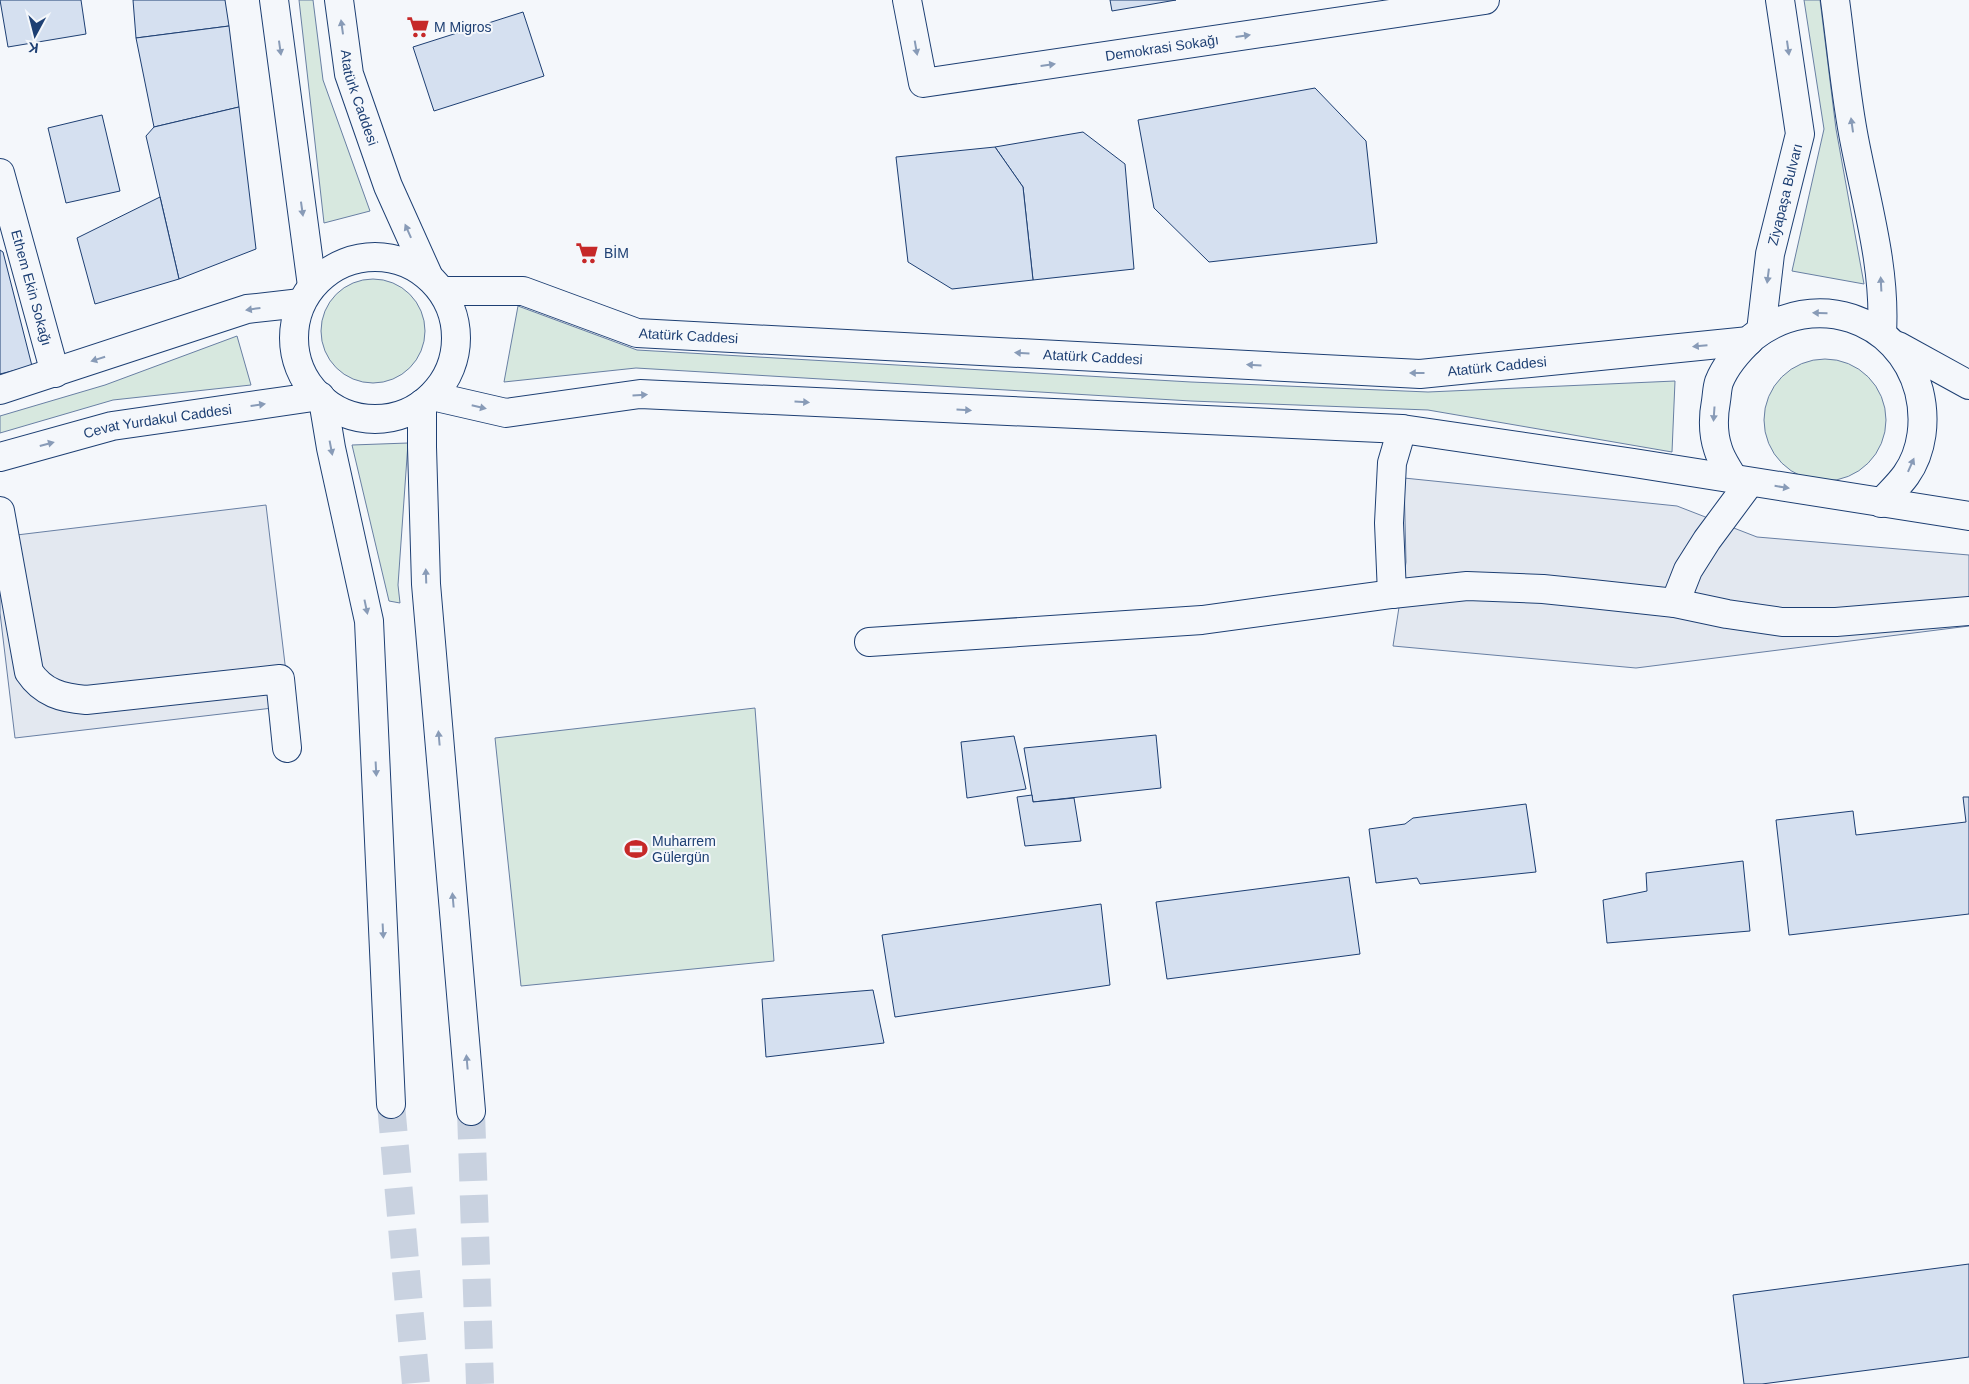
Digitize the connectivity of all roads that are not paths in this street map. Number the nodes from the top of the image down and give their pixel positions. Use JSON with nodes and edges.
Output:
{"nodes":[{"id":1,"x":274,"y":0,"type":"edge"},
{"id":2,"x":338,"y":0,"type":"edge"},
{"id":3,"x":907,"y":0,"type":"edge"},
{"id":4,"x":1485,"y":0,"type":"edge"},
{"id":5,"x":1780,"y":0,"type":"edge"},
{"id":6,"x":1835,"y":0,"type":"edge"},
{"id":7,"x":1408,"y":6,"type":"edge"},
{"id":8,"x":0,"y":173,"type":"edge"},
{"id":9,"x":435,"y":283,"type":"junction"},
{"id":10,"x":307,"y":295,"type":"junction"},
{"id":11,"x":1755,"y":336,"type":"junction"},
{"id":12,"x":1888,"y":339,"type":"junction"},
{"id":13,"x":55,"y":374,"type":"junction"},
{"id":14,"x":1969,"y":385,"type":"edge"},
{"id":15,"x":0,"y":390,"type":"edge"},
{"id":16,"x":321,"y":398,"type":"junction"},
{"id":17,"x":427,"y":400,"type":"junction"},
{"id":18,"x":1402,"y":429,"type":"junction"},
{"id":19,"x":0,"y":457,"type":"edge"},
{"id":20,"x":1742,"y":481,"type":"junction"},
{"id":21,"x":1881,"y":503,"type":"junction"},
{"id":22,"x":0,"y":511,"type":"edge"},
{"id":23,"x":1969,"y":516,"type":"edge"},
{"id":24,"x":1392,"y":594,"type":"junction"},
{"id":25,"x":1675,"y":603,"type":"junction"},
{"id":26,"x":1969,"y":611,"type":"edge"},
{"id":27,"x":869,"y":642,"type":"dead end"},
{"id":28,"x":287,"y":748,"type":"dead end"},
{"id":29,"x":391,"y":1104,"type":"tunnel mouth"},
{"id":30,"x":471,"y":1111,"type":"tunnel mouth"}],
"edges":[{"from":1,"to":10,"type":"main road","one_way":true},
{"from":9,"to":2,"type":"main road","name":"Atatürk Caddesi","one_way":true},
{"from":3,"to":7,"type":"main road","name":"Demokrasi Sokağı","one_way":true},
{"from":4,"to":7,"type":"main road","name":"Demokrasi Sokağı"},
{"from":5,"to":11,"type":"main road","name":"Ziyapaşa Bulvarı","one_way":true},
{"from":12,"to":6,"type":"main road","one_way":true},
{"from":8,"to":13,"type":"main road","name":"Ethem Ekin Sokağı"},
{"from":9,"to":10,"type":"main road"},
{"from":11,"to":9,"type":"main road","name":"Atatürk Caddesi","one_way":true},
{"from":9,"to":17,"type":"main road"},
{"from":10,"to":13,"type":"main road","one_way":true},
{"from":10,"to":16,"type":"main road"},
{"from":12,"to":11,"type":"main road","one_way":true},
{"from":11,"to":20,"type":"main road","one_way":true},
{"from":12,"to":14,"type":"main road"},
{"from":21,"to":12,"type":"main road","one_way":true},
{"from":13,"to":15,"type":"main road"},
{"from":16,"to":17,"type":"main road"},
{"from":19,"to":16,"type":"main road","name":"Cevat Yurdakul Caddesi","one_way":true},
{"from":16,"to":29,"type":"main road","one_way":true},
{"from":17,"to":18,"type":"main road","one_way":true},
{"from":30,"to":17,"type":"main road","one_way":true},
{"from":18,"to":20,"type":"main road"},
{"from":18,"to":24,"type":"main road"},
{"from":20,"to":21,"type":"main road","one_way":true},
{"from":20,"to":25,"type":"main road"},
{"from":21,"to":23,"type":"main road"},
{"from":22,"to":28,"type":"main road"},
{"from":24,"to":25,"type":"main road"},
{"from":24,"to":27,"type":"main road"},
{"from":25,"to":26,"type":"main road"}]}
